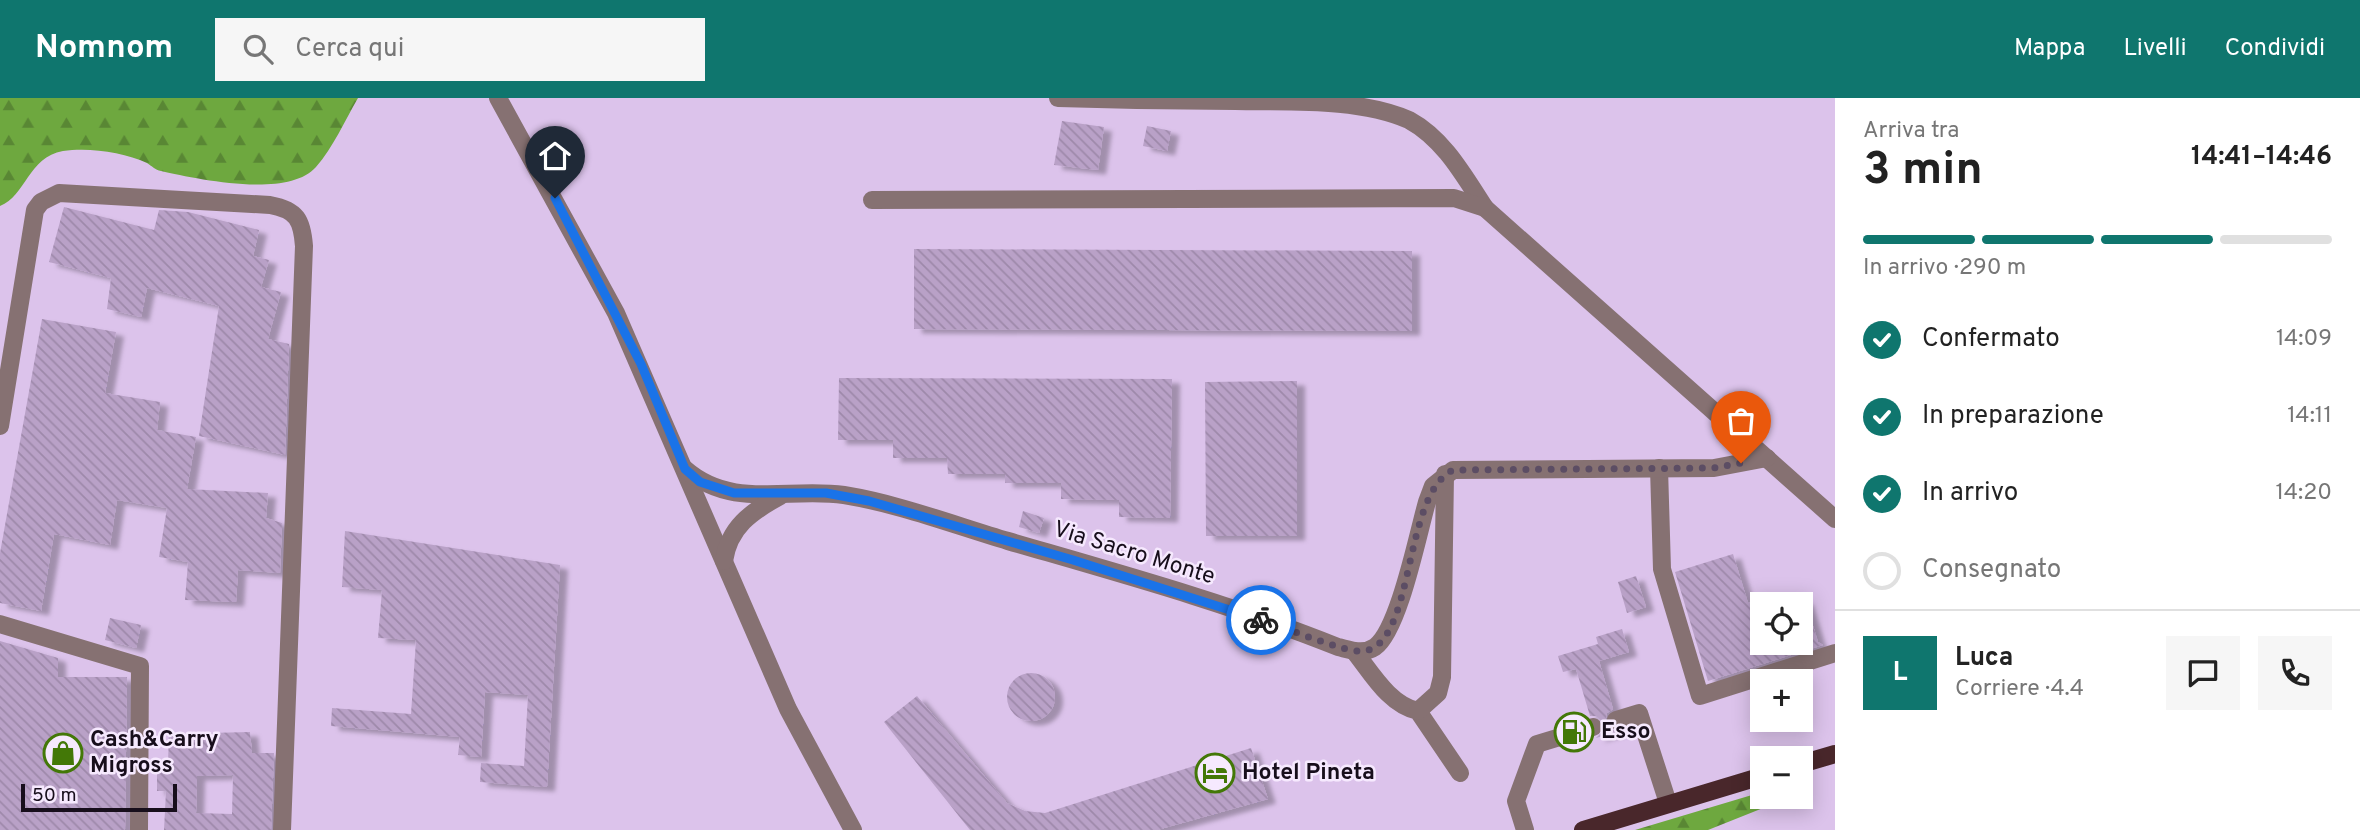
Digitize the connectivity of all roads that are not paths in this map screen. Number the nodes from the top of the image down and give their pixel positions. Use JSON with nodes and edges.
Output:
{"nodes":[{"id":1,"x":498,"y":98,"type":"edge"},
{"id":2,"x":1058,"y":98,"type":"edge"},
{"id":3,"x":872,"y":200,"type":"dead end"},
{"id":4,"x":1485,"y":208,"type":"junction"},
{"id":5,"x":0,"y":426,"type":"edge"},
{"id":6,"x":1767,"y":457,"type":"junction"},
{"id":7,"x":1659,"y":468,"type":"junction"},
{"id":8,"x":685,"y":469,"type":"junction"},
{"id":9,"x":1445,"y":474,"type":"junction"},
{"id":10,"x":783,"y":494,"type":"junction"},
{"id":11,"x":1835,"y":519,"type":"edge"},
{"id":12,"x":724,"y":562,"type":"junction"},
{"id":13,"x":0,"y":624,"type":"edge"},
{"id":14,"x":1354,"y":651,"type":"junction"},
{"id":15,"x":1835,"y":653,"type":"edge"},
{"id":16,"x":1418,"y":711,"type":"junction"},
{"id":17,"x":1616,"y":720,"type":"dead end"},
{"id":18,"x":1593,"y":727,"type":"dead end"},
{"id":19,"x":1835,"y":754,"type":"edge"},
{"id":20,"x":1813,"y":760,"type":"edge"},
{"id":21,"x":1460,"y":772,"type":"dead end"},
{"id":22,"x":1750,"y":779,"type":"edge"},
{"id":23,"x":1668,"y":803,"type":"junction"},
{"id":24,"x":139,"y":830,"type":"edge"},
{"id":25,"x":282,"y":830,"type":"edge"},
{"id":26,"x":853,"y":830,"type":"edge"},
{"id":27,"x":1525,"y":830,"type":"edge"},
{"id":28,"x":1583,"y":830,"type":"edge"}],
"edges":[{"from":1,"to":8,"type":"street"},
{"from":2,"to":4,"type":"street"},
{"from":3,"to":4,"type":"street"},
{"from":4,"to":6,"type":"street"},
{"from":5,"to":25,"type":"street"},
{"from":6,"to":7,"type":"street"},
{"from":6,"to":11,"type":"street"},
{"from":7,"to":9,"type":"street"},
{"from":7,"to":15,"type":"street"},
{"from":8,"to":10,"type":"street","name":"Via Sacro Monte"},
{"from":8,"to":12,"type":"street"},
{"from":9,"to":14,"type":"street"},
{"from":9,"to":16,"type":"street"},
{"from":10,"to":12,"type":"street"},
{"from":10,"to":14,"type":"street","name":"Via Sacro Monte"},
{"from":12,"to":26,"type":"street"},
{"from":13,"to":24,"type":"street"},
{"from":14,"to":16,"type":"street"},
{"from":16,"to":21,"type":"street"},
{"from":17,"to":23,"type":"street"},
{"from":18,"to":27,"type":"street"},
{"from":19,"to":20,"type":"main road"},
{"from":22,"to":23,"type":"main road"},
{"from":23,"to":28,"type":"main road"}]}
